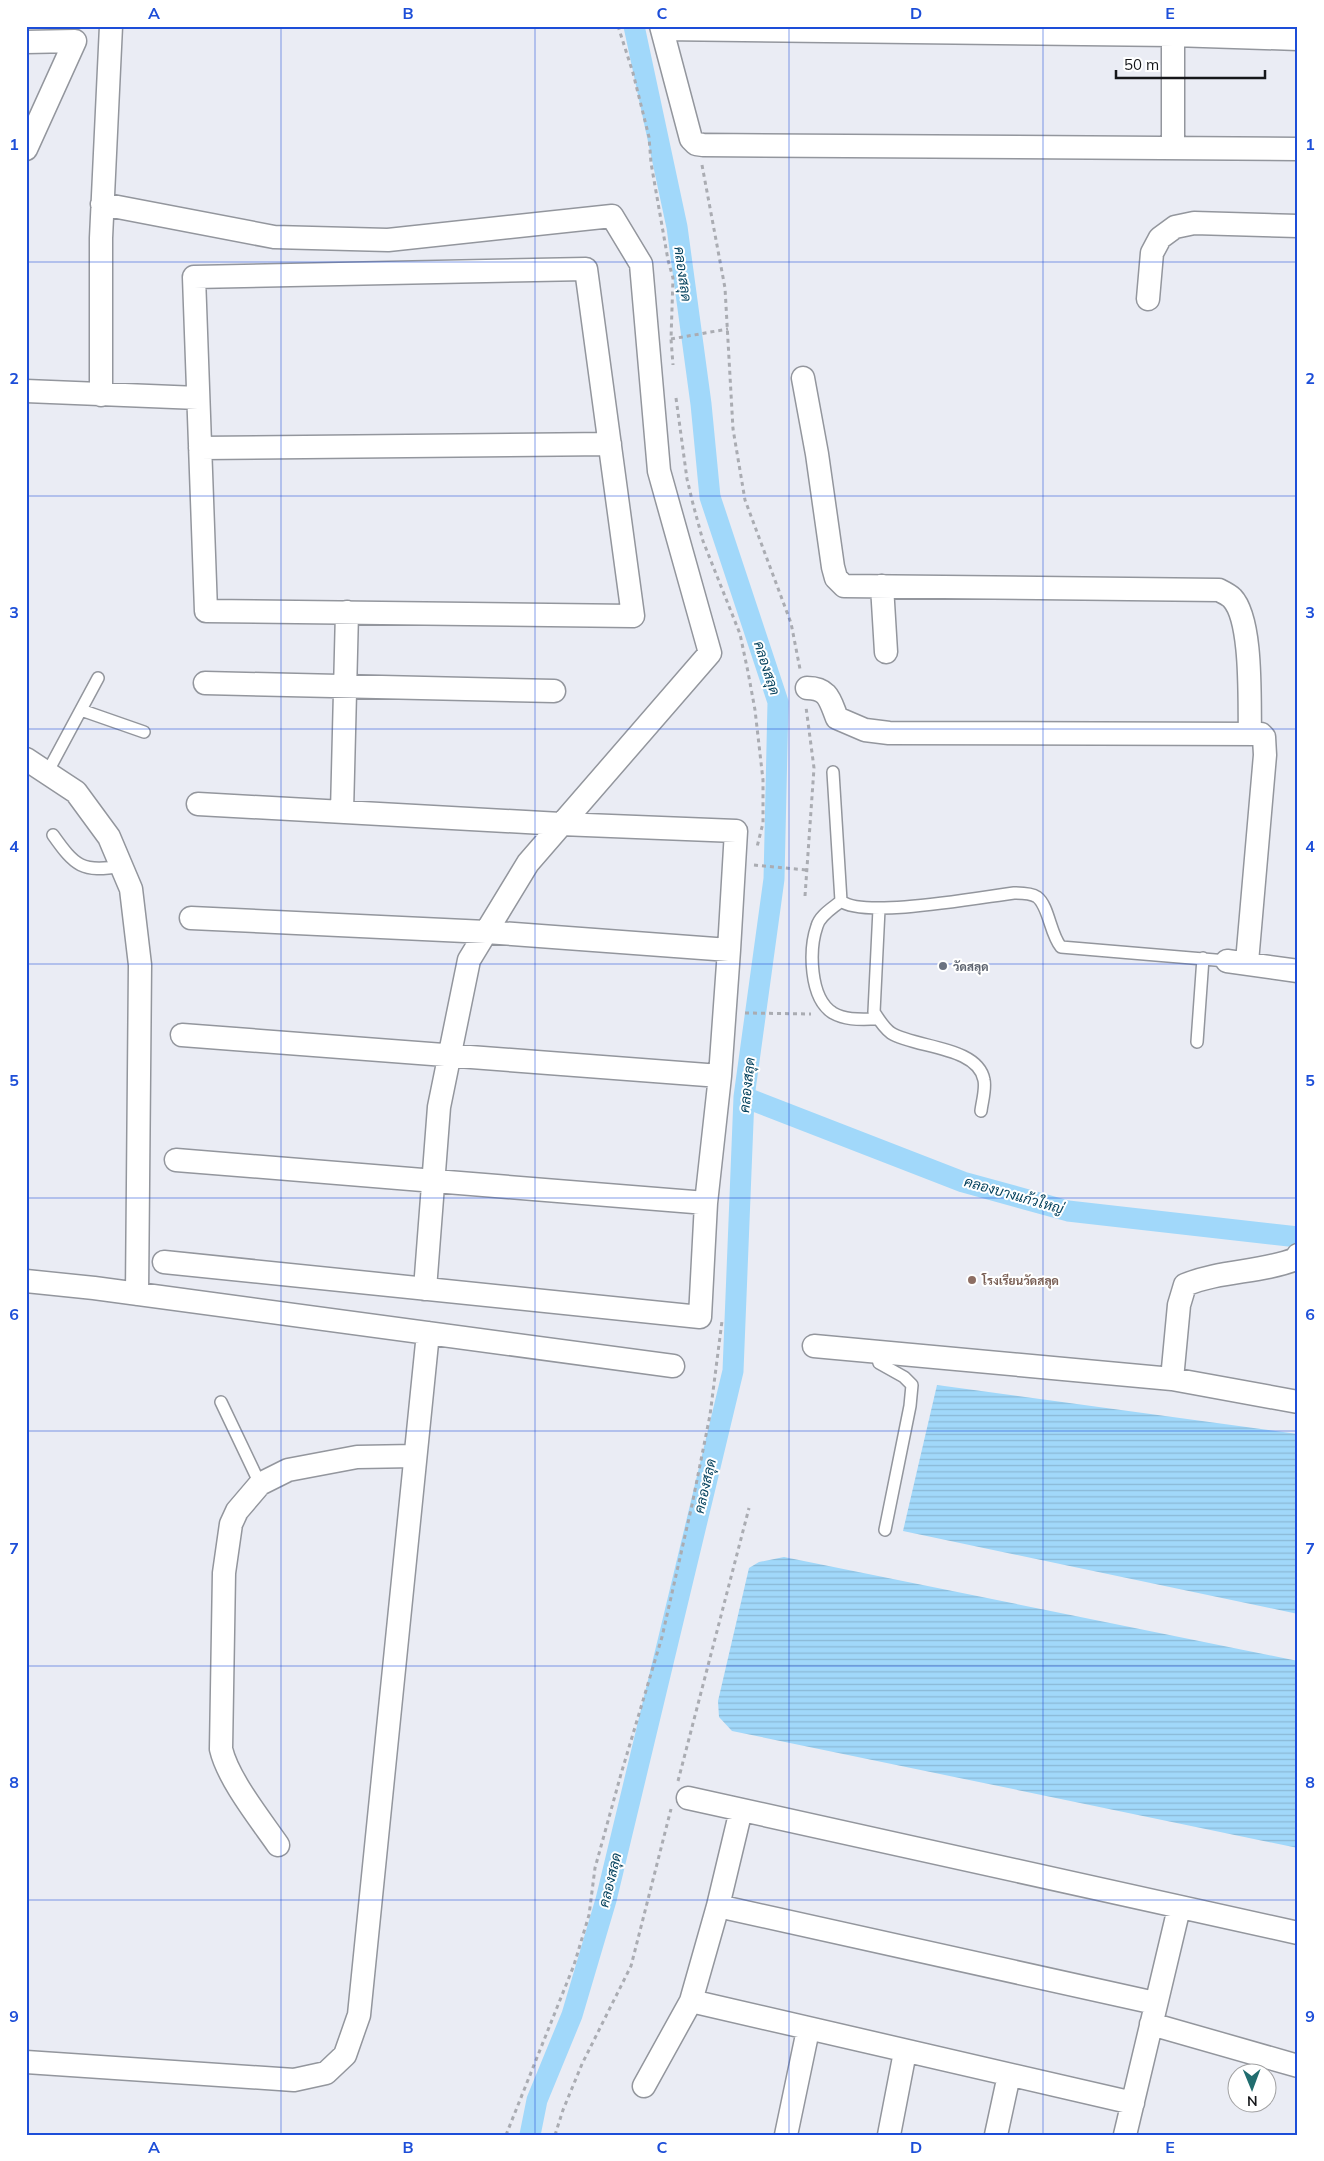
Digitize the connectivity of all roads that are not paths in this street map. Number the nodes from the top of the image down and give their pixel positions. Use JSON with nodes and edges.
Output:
{"nodes":[{"id":1,"x":111,"y":26,"type":"edge"},
{"id":2,"x":661,"y":28,"type":"edge"},
{"id":3,"x":1173,"y":31,"type":"edge"},
{"id":4,"x":1298,"y":39,"type":"edge"},
{"id":5,"x":26,"y":42,"type":"edge"},
{"id":6,"x":1173,"y":148,"type":"junction"},
{"id":7,"x":26,"y":149,"type":"edge"},
{"id":8,"x":1298,"y":149,"type":"edge"},
{"id":9,"x":102,"y":204,"type":"junction"},
{"id":10,"x":1298,"y":226,"type":"edge"},
{"id":11,"x":1148,"y":299,"type":"dead end"},
{"id":12,"x":803,"y":378,"type":"dead end"},
{"id":13,"x":26,"y":391,"type":"edge"},
{"id":14,"x":101,"y":395,"type":"junction"},
{"id":15,"x":198,"y":398,"type":"junction"},
{"id":16,"x":610,"y":444,"type":"junction"},
{"id":17,"x":200,"y":448,"type":"junction"},
{"id":18,"x":882,"y":586,"type":"junction"},
{"id":19,"x":347,"y":612,"type":"junction"},
{"id":20,"x":886,"y":652,"type":"dead end"},
{"id":21,"x":98,"y":678,"type":"dead end"},
{"id":22,"x":206,"y":683,"type":"dead end"},
{"id":23,"x":345,"y":686,"type":"junction"},
{"id":24,"x":804,"y":688,"type":"road end"},
{"id":25,"x":554,"y":692,"type":"dead end"},
{"id":26,"x":81,"y":710,"type":"junction"},
{"id":27,"x":144,"y":732,"type":"dead end"},
{"id":28,"x":1250,"y":733,"type":"junction"},
{"id":29,"x":26,"y":759,"type":"edge"},
{"id":30,"x":833,"y":772,"type":"dead end"},
{"id":31,"x":47,"y":773,"type":"junction"},
{"id":32,"x":198,"y":804,"type":"dead end"},
{"id":33,"x":342,"y":812,"type":"junction"},
{"id":34,"x":561,"y":824,"type":"junction"},
{"id":35,"x":53,"y":835,"type":"dead end"},
{"id":36,"x":121,"y":866,"type":"junction"},
{"id":37,"x":841,"y":901,"type":"junction"},
{"id":38,"x":880,"y":910,"type":"junction"},
{"id":39,"x":191,"y":918,"type":"dead end"},
{"id":40,"x":486,"y":932,"type":"junction"},
{"id":41,"x":729,"y":950,"type":"junction"},
{"id":42,"x":1203,"y":958,"type":"junction"},
{"id":43,"x":1237,"y":962,"type":"junction"},
{"id":44,"x":1298,"y":971,"type":"edge"},
{"id":45,"x":878,"y":1019,"type":"junction"},
{"id":46,"x":182,"y":1035,"type":"dead end"},
{"id":47,"x":1197,"y":1042,"type":"dead end"},
{"id":48,"x":450,"y":1055,"type":"junction"},
{"id":49,"x":720,"y":1076,"type":"junction"},
{"id":50,"x":981,"y":1111,"type":"dead end"},
{"id":51,"x":176,"y":1160,"type":"dead end"},
{"id":52,"x":434,"y":1181,"type":"junction"},
{"id":53,"x":706,"y":1203,"type":"junction"},
{"id":54,"x":1298,"y":1255,"type":"edge"},
{"id":55,"x":164,"y":1262,"type":"dead end"},
{"id":56,"x":37,"y":1282,"type":"edge"},
{"id":57,"x":425,"y":1289,"type":"junction"},
{"id":58,"x":137,"y":1294,"type":"junction"},
{"id":59,"x":428,"y":1333,"type":"junction"},
{"id":60,"x":814,"y":1346,"type":"dead end"},
{"id":61,"x":876,"y":1352,"type":"junction"},
{"id":62,"x":673,"y":1366,"type":"dead end"},
{"id":63,"x":1172,"y":1379,"type":"junction"},
{"id":64,"x":221,"y":1402,"type":"dead end"},
{"id":65,"x":1298,"y":1402,"type":"edge"},
{"id":66,"x":415,"y":1456,"type":"junction"},
{"id":67,"x":260,"y":1484,"type":"junction"},
{"id":68,"x":885,"y":1530,"type":"dead end"},
{"id":69,"x":680,"y":1794,"type":"road end"},
{"id":70,"x":741,"y":1810,"type":"junction"},
{"id":71,"x":278,"y":1846,"type":"dead end"},
{"id":72,"x":718,"y":1906,"type":"junction"},
{"id":73,"x":1179,"y":1908,"type":"junction"},
{"id":74,"x":1298,"y":1933,"type":"edge"},
{"id":75,"x":691,"y":2001,"type":"junction"},
{"id":76,"x":1153,"y":2014,"type":"junction"},
{"id":77,"x":808,"y":2030,"type":"junction"},
{"id":78,"x":906,"y":2052,"type":"junction"},
{"id":79,"x":26,"y":2062,"type":"edge"},
{"id":80,"x":1298,"y":2066,"type":"edge"},
{"id":81,"x":1009,"y":2075,"type":"junction"},
{"id":82,"x":644,"y":2086,"type":"dead end"},
{"id":83,"x":1134,"y":2103,"type":"junction"},
{"id":84,"x":786,"y":2135,"type":"edge"},
{"id":85,"x":889,"y":2135,"type":"edge"},
{"id":86,"x":996,"y":2135,"type":"edge"},
{"id":87,"x":1125,"y":2135,"type":"edge"}],
"edges":[{"from":1,"to":9,"type":"street"},
{"from":2,"to":3,"type":"street"},
{"from":2,"to":6,"type":"street"},
{"from":3,"to":4,"type":"street"},
{"from":3,"to":6,"type":"street"},
{"from":5,"to":7,"type":"street"},
{"from":6,"to":8,"type":"street"},
{"from":9,"to":14,"type":"street"},
{"from":9,"to":34,"type":"street"},
{"from":10,"to":11,"type":"street"},
{"from":12,"to":18,"type":"street"},
{"from":13,"to":14,"type":"street"},
{"from":14,"to":15,"type":"street"},
{"from":15,"to":16,"type":"street"},
{"from":15,"to":17,"type":"street"},
{"from":16,"to":17,"type":"street"},
{"from":16,"to":19,"type":"street"},
{"from":17,"to":19,"type":"street"},
{"from":18,"to":20,"type":"street"},
{"from":18,"to":28,"type":"street"},
{"from":19,"to":23,"type":"street"},
{"from":21,"to":26,"type":"lane"},
{"from":22,"to":23,"type":"street"},
{"from":23,"to":25,"type":"street"},
{"from":23,"to":33,"type":"street"},
{"from":24,"to":28,"type":"street"},
{"from":26,"to":27,"type":"lane"},
{"from":26,"to":31,"type":"lane"},
{"from":28,"to":43,"type":"street"},
{"from":29,"to":31,"type":"street"},
{"from":30,"to":37,"type":"lane"},
{"from":31,"to":36,"type":"street"},
{"from":32,"to":33,"type":"street"},
{"from":33,"to":34,"type":"street"},
{"from":34,"to":40,"type":"street"},
{"from":34,"to":41,"type":"street"},
{"from":35,"to":36,"type":"lane"},
{"from":36,"to":58,"type":"street"},
{"from":37,"to":38,"type":"lane"},
{"from":37,"to":45,"type":"lane"},
{"from":38,"to":42,"type":"lane"},
{"from":38,"to":45,"type":"lane"},
{"from":39,"to":40,"type":"street"},
{"from":40,"to":41,"type":"street"},
{"from":40,"to":48,"type":"street"},
{"from":41,"to":49,"type":"street"},
{"from":42,"to":43,"type":"lane"},
{"from":42,"to":47,"type":"lane"},
{"from":43,"to":44,"type":"street"},
{"from":45,"to":50,"type":"lane"},
{"from":46,"to":48,"type":"street"},
{"from":48,"to":49,"type":"street"},
{"from":48,"to":52,"type":"street"},
{"from":49,"to":53,"type":"street"},
{"from":51,"to":52,"type":"street"},
{"from":52,"to":53,"type":"street"},
{"from":52,"to":57,"type":"street"},
{"from":53,"to":57,"type":"street"},
{"from":54,"to":63,"type":"street"},
{"from":55,"to":57,"type":"street"},
{"from":56,"to":58,"type":"street"},
{"from":58,"to":59,"type":"street"},
{"from":59,"to":62,"type":"street"},
{"from":59,"to":66,"type":"street"},
{"from":60,"to":61,"type":"street"},
{"from":61,"to":63,"type":"street"},
{"from":61,"to":68,"type":"lane"},
{"from":63,"to":65,"type":"street"},
{"from":64,"to":67,"type":"lane"},
{"from":66,"to":67,"type":"street"},
{"from":66,"to":79,"type":"street"},
{"from":67,"to":71,"type":"street"},
{"from":69,"to":70,"type":"street"},
{"from":70,"to":72,"type":"street"},
{"from":70,"to":73,"type":"street"},
{"from":72,"to":75,"type":"street"},
{"from":72,"to":76,"type":"street"},
{"from":73,"to":74,"type":"street"},
{"from":73,"to":76,"type":"street"},
{"from":75,"to":77,"type":"street"},
{"from":75,"to":82,"type":"street"},
{"from":76,"to":80,"type":"street"},
{"from":76,"to":83,"type":"street"},
{"from":77,"to":78,"type":"street"},
{"from":77,"to":84,"type":"street"},
{"from":78,"to":81,"type":"street"},
{"from":78,"to":85,"type":"street"},
{"from":81,"to":83,"type":"street"},
{"from":81,"to":86,"type":"street"},
{"from":83,"to":87,"type":"street"}]}
